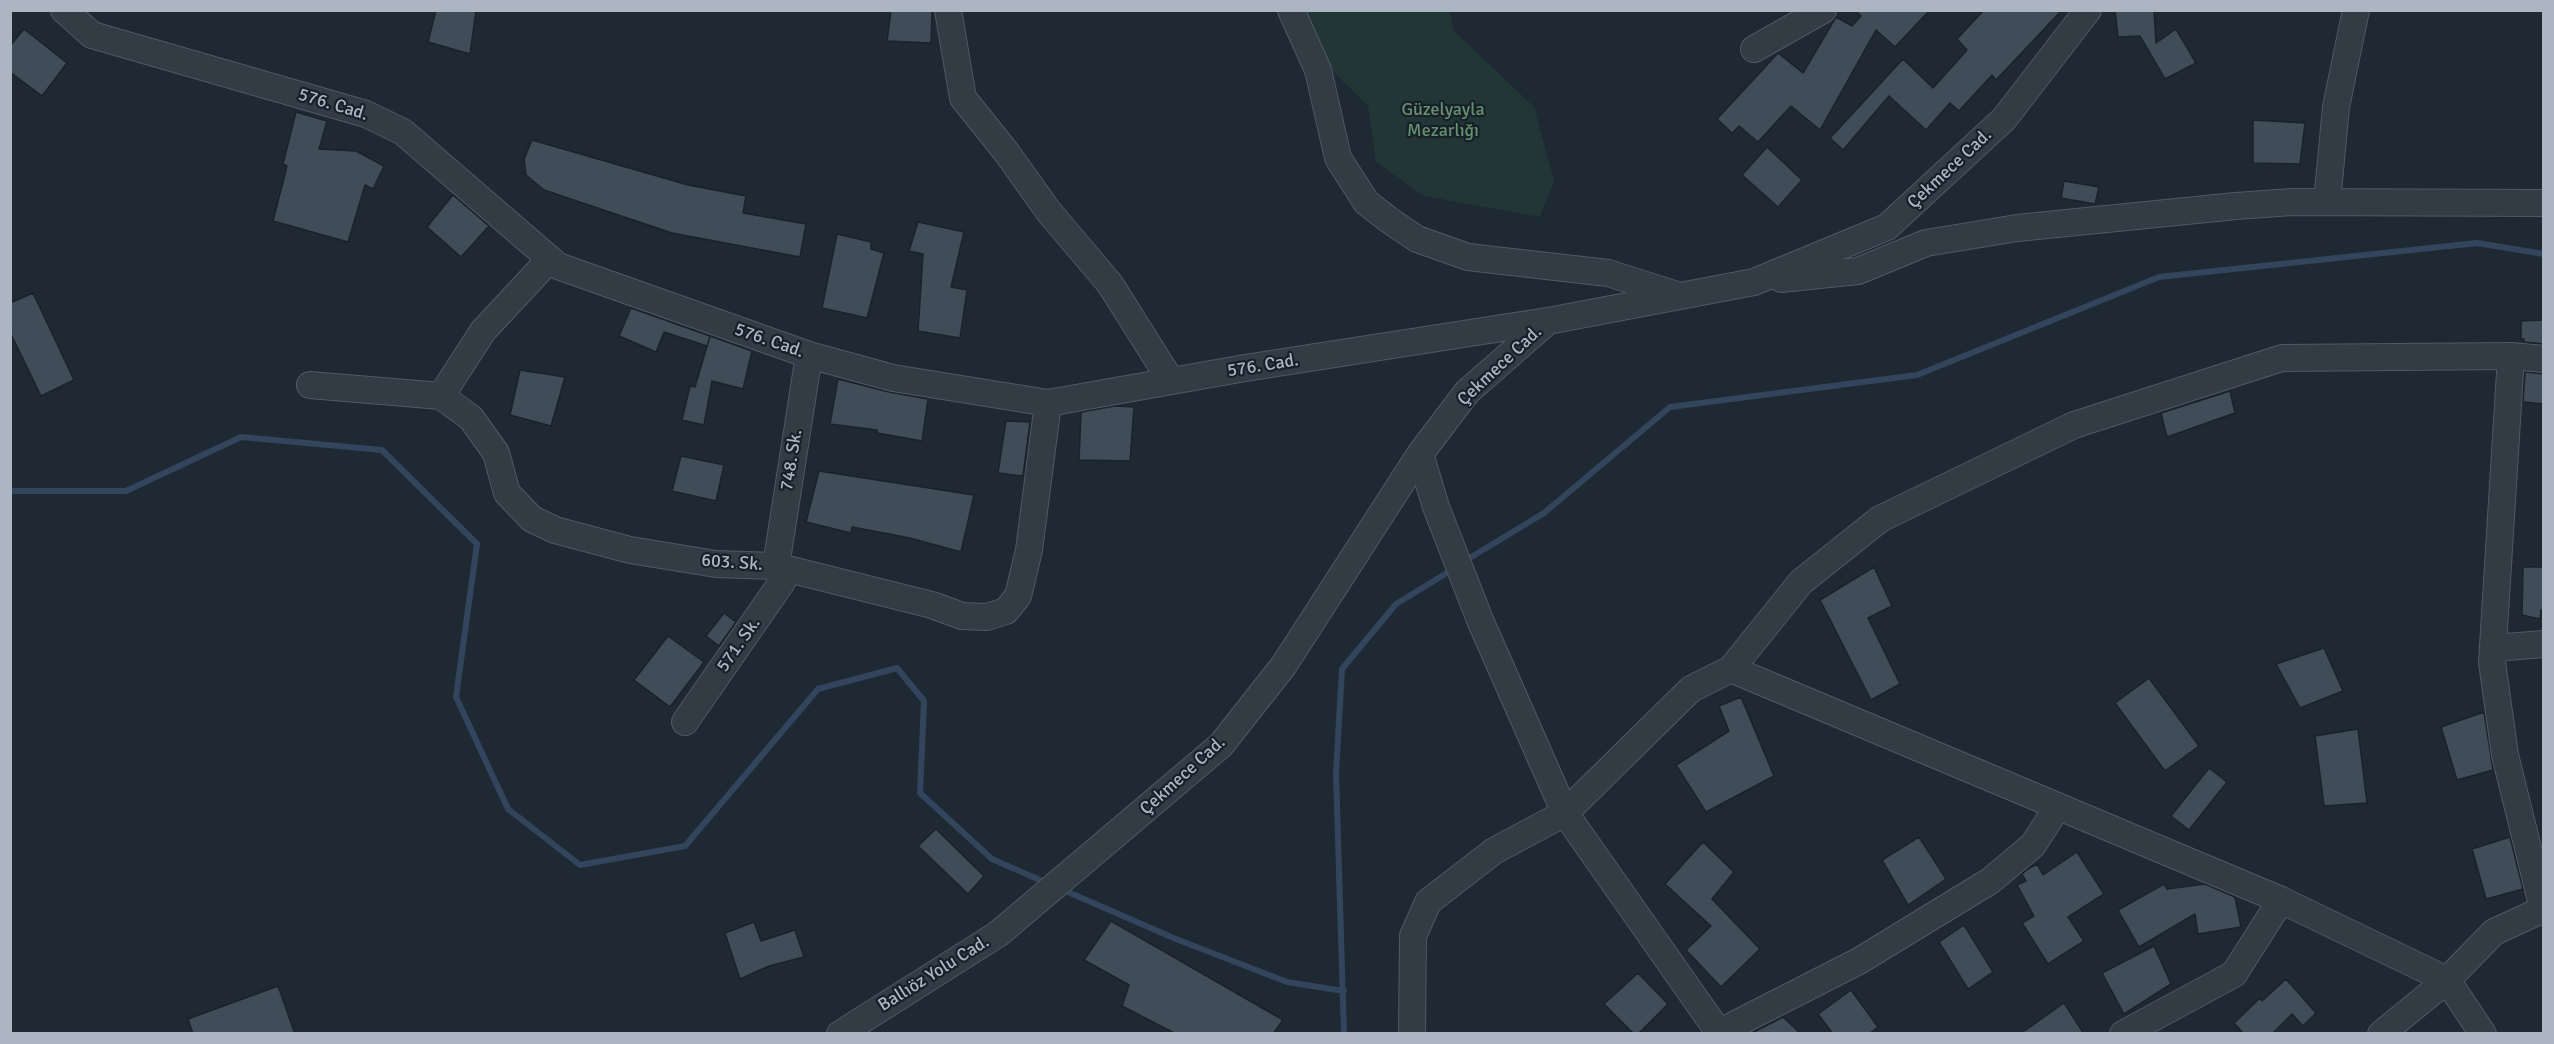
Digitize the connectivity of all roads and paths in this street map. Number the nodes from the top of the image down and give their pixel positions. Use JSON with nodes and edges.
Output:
{"nodes":[{"id":1,"x":64,"y":10,"type":"edge"},
{"id":2,"x":948,"y":10,"type":"edge"},
{"id":3,"x":1291,"y":10,"type":"edge"},
{"id":4,"x":1823,"y":10,"type":"edge"},
{"id":5,"x":2088,"y":10,"type":"edge"},
{"id":6,"x":2356,"y":10,"type":"edge"},
{"id":7,"x":1754,"y":49,"type":"dead end"},
{"id":8,"x":2326,"y":202,"type":"junction"},
{"id":9,"x":2544,"y":203,"type":"edge"},
{"id":10,"x":550,"y":259,"type":"junction"},
{"id":11,"x":1754,"y":282,"type":"junction"},
{"id":12,"x":1677,"y":295,"type":"junction"},
{"id":13,"x":1548,"y":321,"type":"junction"},
{"id":14,"x":809,"y":355,"type":"junction"},
{"id":15,"x":2511,"y":356,"type":"junction"},
{"id":16,"x":2544,"y":360,"type":"edge"},
{"id":17,"x":1171,"y":381,"type":"junction"},
{"id":18,"x":310,"y":385,"type":"dead end"},
{"id":19,"x":441,"y":396,"type":"junction"},
{"id":20,"x":1048,"y":403,"type":"junction"},
{"id":21,"x":1420,"y":454,"type":"junction"},
{"id":22,"x":776,"y":566,"type":"junction"},
{"id":23,"x":2544,"y":644,"type":"edge"},
{"id":24,"x":2493,"y":648,"type":"junction"},
{"id":25,"x":1731,"y":669,"type":"junction"},
{"id":26,"x":685,"y":722,"type":"dead end"},
{"id":27,"x":2058,"y":806,"type":"junction"},
{"id":28,"x":1565,"y":813,"type":"junction"},
{"id":29,"x":2281,"y":900,"type":"junction"},
{"id":30,"x":2543,"y":909,"type":"edge"},
{"id":31,"x":998,"y":934,"type":"joint"},
{"id":32,"x":2447,"y":980,"type":"junction"},
{"id":33,"x":1720,"y":1033,"type":"edge"},
{"id":34,"x":840,"y":1034,"type":"edge"},
{"id":35,"x":1412,"y":1034,"type":"edge"},
{"id":36,"x":2123,"y":1034,"type":"edge"},
{"id":37,"x":2381,"y":1034,"type":"edge"},
{"id":38,"x":2483,"y":1034,"type":"edge"}],
"edges":[{"from":1,"to":10,"type":"street","name":"576. Cad."},
{"from":2,"to":17,"type":"street"},
{"from":3,"to":12,"type":"street"},
{"from":4,"to":7,"type":"street"},
{"from":5,"to":11,"type":"street","name":"Çekmece Cad."},
{"from":6,"to":8,"type":"street"},
{"from":8,"to":9,"type":"street"},
{"from":8,"to":11,"type":"street"},
{"from":10,"to":14,"type":"street","name":"576. Cad."},
{"from":10,"to":19,"type":"street"},
{"from":11,"to":12,"type":"street","name":"Çekmece Cad."},
{"from":12,"to":13,"type":"street","name":"Çekmece Cad."},
{"from":13,"to":17,"type":"street","name":"576. Cad."},
{"from":13,"to":21,"type":"street","name":"Çekmece Cad."},
{"from":14,"to":20,"type":"street","name":"576. Cad."},
{"from":14,"to":22,"type":"street","name":"748. Sk."},
{"from":15,"to":16,"type":"street"},
{"from":15,"to":24,"type":"street"},
{"from":15,"to":25,"type":"street"},
{"from":17,"to":20,"type":"street","name":"576. Cad."},
{"from":18,"to":19,"type":"street"},
{"from":19,"to":22,"type":"street","name":"603. Sk."},
{"from":20,"to":22,"type":"street","name":"603. Sk."},
{"from":21,"to":28,"type":"street"},
{"from":21,"to":31,"type":"street","name":"Çekmece Cad."},
{"from":22,"to":26,"type":"street","name":"571. Sk."},
{"from":23,"to":24,"type":"street"},
{"from":24,"to":30,"type":"street"},
{"from":25,"to":27,"type":"street"},
{"from":25,"to":28,"type":"street"},
{"from":27,"to":29,"type":"street"},
{"from":27,"to":33,"type":"street"},
{"from":28,"to":33,"type":"street"},
{"from":28,"to":35,"type":"street"},
{"from":29,"to":32,"type":"street"},
{"from":29,"to":36,"type":"street"},
{"from":30,"to":32,"type":"street"},
{"from":31,"to":34,"type":"street","name":"Ballıöz Yolu Cad."},
{"from":32,"to":37,"type":"street"},
{"from":32,"to":38,"type":"street"}]}
